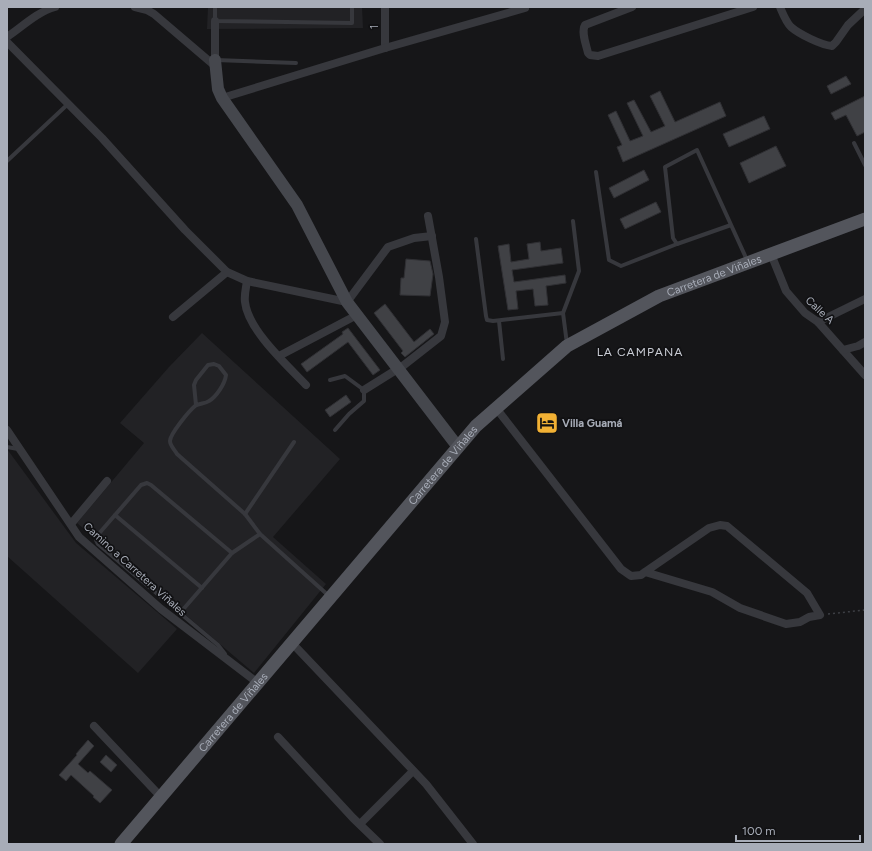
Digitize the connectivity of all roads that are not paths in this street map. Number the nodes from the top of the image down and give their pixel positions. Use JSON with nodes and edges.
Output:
{"nodes":[{"id":1,"x":55,"y":7,"type":"edge"},
{"id":2,"x":135,"y":7,"type":"edge"},
{"id":3,"x":215,"y":7,"type":"edge"},
{"id":4,"x":352,"y":7,"type":"edge"},
{"id":5,"x":385,"y":7,"type":"edge"},
{"id":6,"x":632,"y":7,"type":"edge"},
{"id":7,"x":754,"y":7,"type":"edge"},
{"id":8,"x":780,"y":7,"type":"edge"},
{"id":9,"x":525,"y":8,"type":"edge"},
{"id":10,"x":865,"y":9,"type":"edge"},
{"id":11,"x":215,"y":21,"type":"junction"},
{"id":12,"x":7,"y":37,"type":"edge"},
{"id":13,"x":7,"y":42,"type":"edge"},
{"id":14,"x":385,"y":48,"type":"junction"},
{"id":15,"x":296,"y":62,"type":"dead end"},
{"id":16,"x":215,"y":63,"type":"junction"},
{"id":17,"x":222,"y":98,"type":"junction"},
{"id":18,"x":68,"y":103,"type":"junction"},
{"id":19,"x":854,"y":143,"type":"dead end"},
{"id":20,"x":7,"y":161,"type":"edge"},
{"id":21,"x":865,"y":166,"type":"edge"},
{"id":22,"x":596,"y":172,"type":"dead end"},
{"id":23,"x":428,"y":216,"type":"dead end"},
{"id":24,"x":865,"y":219,"type":"edge"},
{"id":25,"x":573,"y":220,"type":"dead end"},
{"id":26,"x":731,"y":225,"type":"junction"},
{"id":27,"x":432,"y":236,"type":"junction"},
{"id":28,"x":476,"y":239,"type":"dead end"},
{"id":29,"x":677,"y":244,"type":"junction"},
{"id":30,"x":771,"y":254,"type":"junction"},
{"id":31,"x":748,"y":262,"type":"junction"},
{"id":32,"x":227,"y":272,"type":"junction"},
{"id":33,"x":247,"y":281,"type":"junction"},
{"id":34,"x":865,"y":299,"type":"edge"},
{"id":35,"x":347,"y":302,"type":"junction"},
{"id":36,"x":562,"y":313,"type":"junction"},
{"id":37,"x":357,"y":315,"type":"junction"},
{"id":38,"x":173,"y":317,"type":"dead end"},
{"id":39,"x":499,"y":320,"type":"junction"},
{"id":40,"x":818,"y":322,"type":"junction"},
{"id":41,"x":865,"y":342,"type":"edge"},
{"id":42,"x":567,"y":346,"type":"junction"},
{"id":43,"x":843,"y":350,"type":"junction"},
{"id":44,"x":279,"y":356,"type":"junction"},
{"id":45,"x":503,"y":359,"type":"dead end"},
{"id":46,"x":398,"y":369,"type":"junction"},
{"id":47,"x":865,"y":375,"type":"edge"},
{"id":48,"x":330,"y":380,"type":"dead end"},
{"id":49,"x":306,"y":386,"type":"dead end"},
{"id":50,"x":364,"y":390,"type":"junction"},
{"id":51,"x":196,"y":405,"type":"junction"},
{"id":52,"x":496,"y":408,"type":"junction"},
{"id":53,"x":7,"y":430,"type":"edge"},
{"id":54,"x":335,"y":430,"type":"dead end"},
{"id":55,"x":294,"y":442,"type":"dead end"},
{"id":56,"x":7,"y":447,"type":"edge"},
{"id":57,"x":458,"y":447,"type":"junction"},
{"id":58,"x":21,"y":449,"type":"junction"},
{"id":59,"x":107,"y":481,"type":"dead end"},
{"id":60,"x":245,"y":514,"type":"junction"},
{"id":61,"x":115,"y":515,"type":"junction"},
{"id":62,"x":70,"y":524,"type":"junction"},
{"id":63,"x":260,"y":534,"type":"junction"},
{"id":64,"x":232,"y":553,"type":"junction"},
{"id":65,"x":645,"y":572,"type":"junction"},
{"id":66,"x":202,"y":588,"type":"junction"},
{"id":67,"x":331,"y":597,"type":"junction"},
{"id":68,"x":180,"y":613,"type":"junction"},
{"id":69,"x":292,"y":643,"type":"junction"},
{"id":70,"x":228,"y":661,"type":"junction"},
{"id":71,"x":258,"y":683,"type":"junction"},
{"id":72,"x":94,"y":726,"type":"dead end"},
{"id":73,"x":278,"y":737,"type":"dead end"},
{"id":74,"x":413,"y":771,"type":"junction"},
{"id":75,"x":161,"y":797,"type":"junction"},
{"id":76,"x":360,"y":824,"type":"junction"},
{"id":77,"x":121,"y":844,"type":"edge"},
{"id":78,"x":380,"y":844,"type":"edge"},
{"id":79,"x":473,"y":844,"type":"edge"}],
"edges":[{"from":1,"to":12,"type":"street"},
{"from":2,"to":16,"type":"street"},
{"from":3,"to":11,"type":"lane"},
{"from":4,"to":11,"type":"lane"},
{"from":5,"to":14,"type":"street","name":"1"},
{"from":6,"to":7,"type":"street"},
{"from":8,"to":10,"type":"street"},
{"from":9,"to":14,"type":"street"},
{"from":11,"to":16,"type":"street"},
{"from":13,"to":18,"type":"street"},
{"from":14,"to":17,"type":"street"},
{"from":15,"to":16,"type":"lane"},
{"from":16,"to":17,"type":"street"},
{"from":17,"to":35,"type":"street"},
{"from":18,"to":20,"type":"lane"},
{"from":18,"to":32,"type":"street"},
{"from":19,"to":21,"type":"lane"},
{"from":22,"to":29,"type":"lane"},
{"from":23,"to":27,"type":"street"},
{"from":24,"to":30,"type":"main road","name":"Carretera de Viñales"},
{"from":25,"to":36,"type":"lane"},
{"from":26,"to":29,"type":"lane"},
{"from":26,"to":29,"type":"lane"},
{"from":26,"to":31,"type":"lane"},
{"from":27,"to":35,"type":"street"},
{"from":27,"to":46,"type":"street"},
{"from":28,"to":39,"type":"lane"},
{"from":30,"to":31,"type":"main road","name":"Carretera de Viñales"},
{"from":30,"to":40,"type":"street","name":"Calle A"},
{"from":31,"to":42,"type":"main road","name":"Carretera de Viñales"},
{"from":32,"to":33,"type":"street"},
{"from":32,"to":38,"type":"street"},
{"from":33,"to":35,"type":"street"},
{"from":33,"to":44,"type":"street"},
{"from":34,"to":40,"type":"street"},
{"from":35,"to":37,"type":"street"},
{"from":36,"to":39,"type":"lane"},
{"from":36,"to":42,"type":"lane"},
{"from":37,"to":44,"type":"street"},
{"from":37,"to":46,"type":"street"},
{"from":39,"to":45,"type":"lane"},
{"from":40,"to":43,"type":"street","name":"Calle A"},
{"from":41,"to":43,"type":"street"},
{"from":42,"to":52,"type":"main road","name":"Carretera de Viñales"},
{"from":43,"to":47,"type":"street","name":"Calle A"},
{"from":44,"to":49,"type":"street"},
{"from":46,"to":50,"type":"street"},
{"from":46,"to":57,"type":"street"},
{"from":48,"to":50,"type":"lane"},
{"from":50,"to":54,"type":"lane"},
{"from":51,"to":51,"type":"lane"},
{"from":51,"to":60,"type":"lane"},
{"from":52,"to":57,"type":"main road","name":"Carretera de Viñales"},
{"from":52,"to":65,"type":"street"},
{"from":53,"to":58,"type":"street","name":"Camino a Carretera Viñales"},
{"from":55,"to":60,"type":"lane"},
{"from":56,"to":58,"type":"lane"},
{"from":57,"to":67,"type":"main road","name":"Carretera de Viñales"},
{"from":58,"to":62,"type":"street","name":"Camino a Carretera Viñales"},
{"from":59,"to":62,"type":"street"},
{"from":60,"to":63,"type":"lane"},
{"from":61,"to":64,"type":"lane"},
{"from":61,"to":66,"type":"lane"},
{"from":61,"to":68,"type":"lane"},
{"from":62,"to":70,"type":"street","name":"Camino a Carretera Viñales"},
{"from":63,"to":64,"type":"lane"},
{"from":63,"to":67,"type":"lane"},
{"from":64,"to":66,"type":"lane"},
{"from":65,"to":65,"type":"street"},
{"from":66,"to":68,"type":"lane"},
{"from":67,"to":69,"type":"main road","name":"Carretera de Viñales"},
{"from":68,"to":70,"type":"lane"},
{"from":69,"to":71,"type":"main road","name":"Carretera de Viñales"},
{"from":69,"to":74,"type":"street"},
{"from":70,"to":71,"type":"street","name":"Camino a Carretera Viñales"},
{"from":71,"to":75,"type":"main road","name":"Carretera de Viñales"},
{"from":72,"to":75,"type":"street"},
{"from":73,"to":76,"type":"street"},
{"from":74,"to":76,"type":"street"},
{"from":74,"to":79,"type":"street"},
{"from":75,"to":77,"type":"main road","name":"Carretera de Viñales"},
{"from":76,"to":78,"type":"street"}]}
